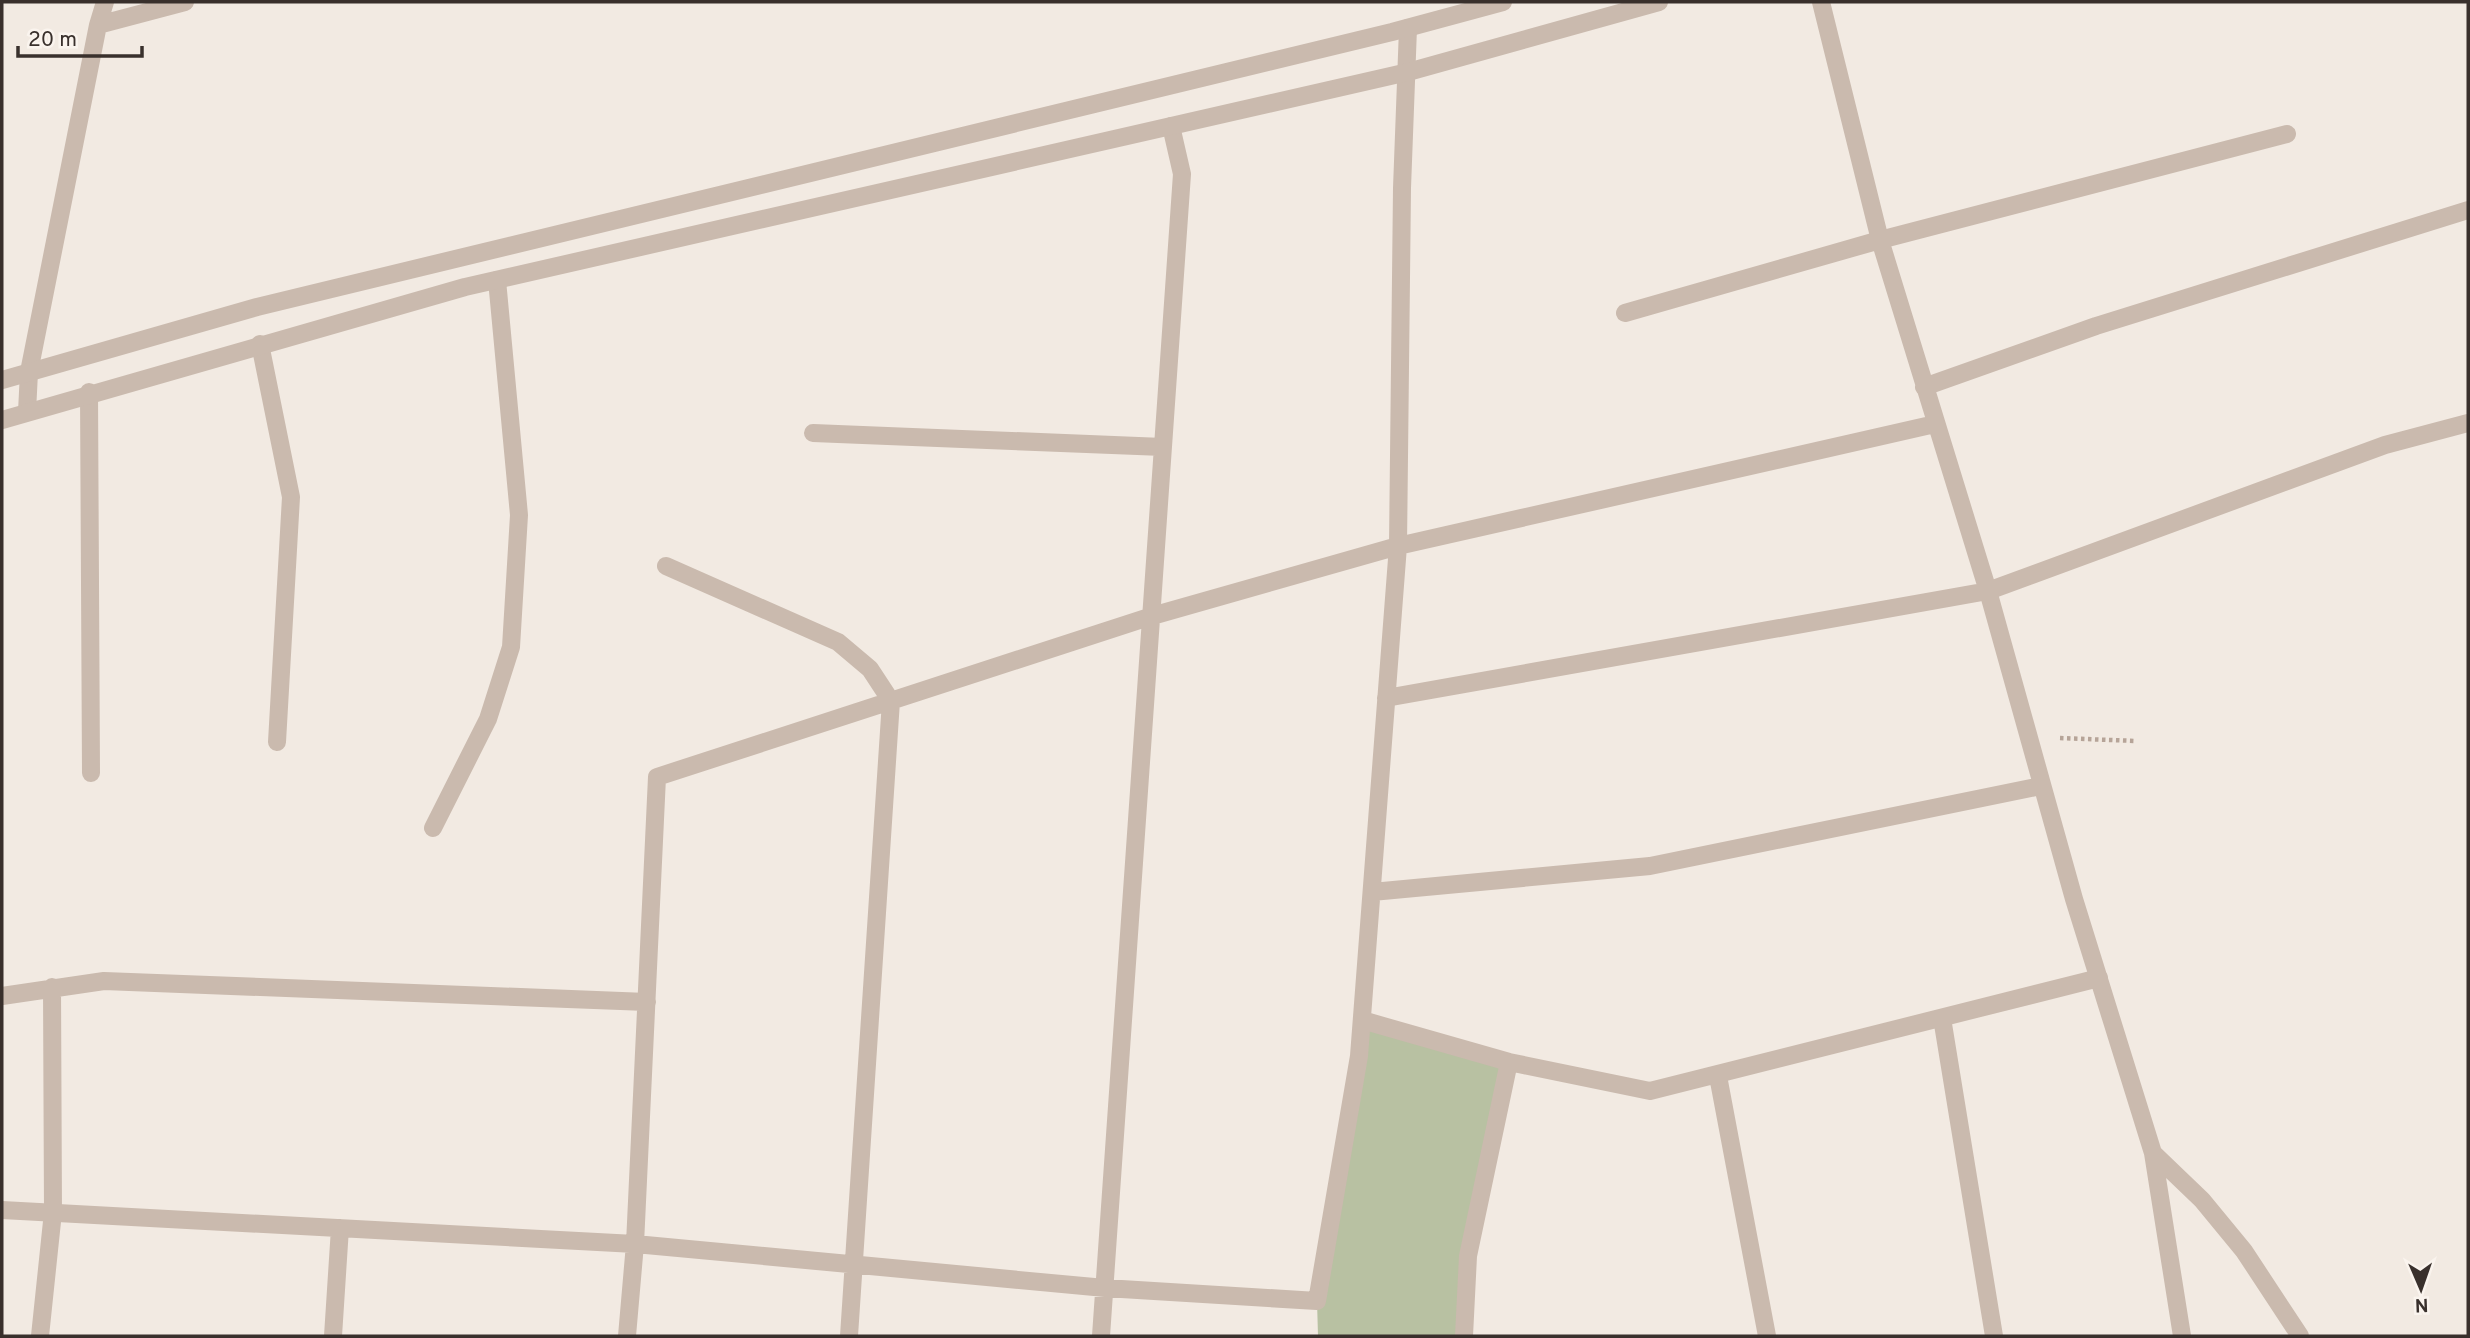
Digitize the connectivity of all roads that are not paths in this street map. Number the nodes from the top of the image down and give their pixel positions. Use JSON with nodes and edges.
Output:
{"nodes":[{"id":1,"x":105,"y":2,"type":"edge"},
{"id":2,"x":186,"y":2,"type":"edge"},
{"id":3,"x":1503,"y":2,"type":"edge"},
{"id":4,"x":1660,"y":2,"type":"edge"},
{"id":5,"x":1821,"y":2,"type":"edge"},
{"id":6,"x":1464,"y":7,"type":"edge"},
{"id":7,"x":98,"y":25,"type":"junction"},
{"id":8,"x":1408,"y":28,"type":"junction"},
{"id":9,"x":1408,"y":72,"type":"junction"},
{"id":10,"x":1171,"y":126,"type":"junction"},
{"id":11,"x":2287,"y":134,"type":"dead end"},
{"id":12,"x":2468,"y":211,"type":"edge"},
{"id":13,"x":1880,"y":240,"type":"junction"},
{"id":14,"x":497,"y":280,"type":"junction"},
{"id":15,"x":1625,"y":313,"type":"dead end"},
{"id":16,"x":260,"y":344,"type":"junction"},
{"id":17,"x":29,"y":372,"type":"junction"},
{"id":18,"x":2,"y":380,"type":"edge"},
{"id":19,"x":1924,"y":387,"type":"junction"},
{"id":20,"x":89,"y":392,"type":"junction"},
{"id":21,"x":27,"y":412,"type":"junction"},
{"id":22,"x":2,"y":419,"type":"edge"},
{"id":23,"x":2468,"y":423,"type":"edge"},
{"id":24,"x":1935,"y":424,"type":"junction"},
{"id":25,"x":813,"y":433,"type":"dead end"},
{"id":26,"x":1163,"y":447,"type":"junction"},
{"id":27,"x":1398,"y":546,"type":"junction"},
{"id":28,"x":666,"y":566,"type":"dead end"},
{"id":29,"x":1988,"y":591,"type":"junction"},
{"id":30,"x":1152,"y":616,"type":"junction"},
{"id":31,"x":1386,"y":698,"type":"junction"},
{"id":32,"x":891,"y":701,"type":"junction"},
{"id":33,"x":277,"y":742,"type":"dead end"},
{"id":34,"x":91,"y":773,"type":"dead end"},
{"id":35,"x":2041,"y":786,"type":"junction"},
{"id":36,"x":433,"y":828,"type":"dead end"},
{"id":37,"x":1371,"y":892,"type":"junction"},
{"id":38,"x":2099,"y":978,"type":"junction"},
{"id":39,"x":52,"y":987,"type":"junction"},
{"id":40,"x":2,"y":996,"type":"edge"},
{"id":41,"x":647,"y":1002,"type":"junction"},
{"id":42,"x":1942,"y":1018,"type":"junction"},
{"id":43,"x":1362,"y":1020,"type":"junction"},
{"id":44,"x":1509,"y":1062,"type":"junction"},
{"id":45,"x":1718,"y":1076,"type":"junction"},
{"id":46,"x":2153,"y":1153,"type":"junction"},
{"id":47,"x":2,"y":1210,"type":"edge"},
{"id":48,"x":53,"y":1212,"type":"junction"},
{"id":49,"x":340,"y":1228,"type":"junction"},
{"id":50,"x":635,"y":1244,"type":"junction"},
{"id":51,"x":854,"y":1265,"type":"junction"},
{"id":52,"x":1105,"y":1287,"type":"junction"},
{"id":53,"x":40,"y":1336,"type":"edge"},
{"id":54,"x":333,"y":1336,"type":"edge"},
{"id":55,"x":627,"y":1336,"type":"edge"},
{"id":56,"x":849,"y":1336,"type":"edge"},
{"id":57,"x":1101,"y":1336,"type":"edge"},
{"id":58,"x":1464,"y":1336,"type":"edge"},
{"id":59,"x":1768,"y":1336,"type":"edge"},
{"id":60,"x":1994,"y":1336,"type":"edge"},
{"id":61,"x":2182,"y":1336,"type":"edge"},
{"id":62,"x":2300,"y":1336,"type":"edge"}],
"edges":[{"from":1,"to":7,"type":"street"},
{"from":2,"to":7,"type":"street"},
{"from":3,"to":6,"type":"street"},
{"from":4,"to":9,"type":"street"},
{"from":5,"to":13,"type":"street"},
{"from":6,"to":8,"type":"street"},
{"from":7,"to":17,"type":"street"},
{"from":8,"to":9,"type":"street"},
{"from":8,"to":17,"type":"street"},
{"from":9,"to":10,"type":"street"},
{"from":9,"to":27,"type":"street"},
{"from":10,"to":14,"type":"street"},
{"from":10,"to":26,"type":"street"},
{"from":11,"to":13,"type":"street"},
{"from":12,"to":19,"type":"street"},
{"from":13,"to":15,"type":"street"},
{"from":13,"to":19,"type":"street"},
{"from":14,"to":16,"type":"street"},
{"from":14,"to":36,"type":"street"},
{"from":16,"to":20,"type":"street"},
{"from":16,"to":33,"type":"street"},
{"from":17,"to":18,"type":"street"},
{"from":17,"to":21,"type":"street"},
{"from":19,"to":24,"type":"street"},
{"from":20,"to":21,"type":"street"},
{"from":20,"to":34,"type":"street"},
{"from":21,"to":22,"type":"street"},
{"from":23,"to":29,"type":"street"},
{"from":24,"to":27,"type":"street"},
{"from":24,"to":29,"type":"street"},
{"from":25,"to":26,"type":"street"},
{"from":26,"to":30,"type":"street"},
{"from":27,"to":30,"type":"street"},
{"from":27,"to":31,"type":"street"},
{"from":28,"to":32,"type":"street"},
{"from":29,"to":31,"type":"street"},
{"from":29,"to":35,"type":"street"},
{"from":30,"to":32,"type":"street"},
{"from":30,"to":52,"type":"street"},
{"from":31,"to":37,"type":"street"},
{"from":32,"to":41,"type":"street"},
{"from":32,"to":51,"type":"street"},
{"from":35,"to":37,"type":"street"},
{"from":35,"to":38,"type":"street"},
{"from":37,"to":43,"type":"street"},
{"from":38,"to":42,"type":"street"},
{"from":38,"to":46,"type":"street"},
{"from":39,"to":40,"type":"street"},
{"from":39,"to":41,"type":"street"},
{"from":39,"to":48,"type":"street"},
{"from":41,"to":50,"type":"street"},
{"from":42,"to":45,"type":"street"},
{"from":42,"to":60,"type":"street"},
{"from":43,"to":44,"type":"street"},
{"from":43,"to":52,"type":"street"},
{"from":44,"to":45,"type":"street"},
{"from":44,"to":58,"type":"street"},
{"from":45,"to":59,"type":"street"},
{"from":46,"to":61,"type":"street"},
{"from":46,"to":62,"type":"street"},
{"from":47,"to":48,"type":"street"},
{"from":48,"to":49,"type":"street"},
{"from":48,"to":53,"type":"street"},
{"from":49,"to":50,"type":"street"},
{"from":49,"to":54,"type":"street"},
{"from":50,"to":51,"type":"street"},
{"from":50,"to":55,"type":"street"},
{"from":51,"to":52,"type":"street"},
{"from":51,"to":56,"type":"street"},
{"from":52,"to":57,"type":"street"}]}
